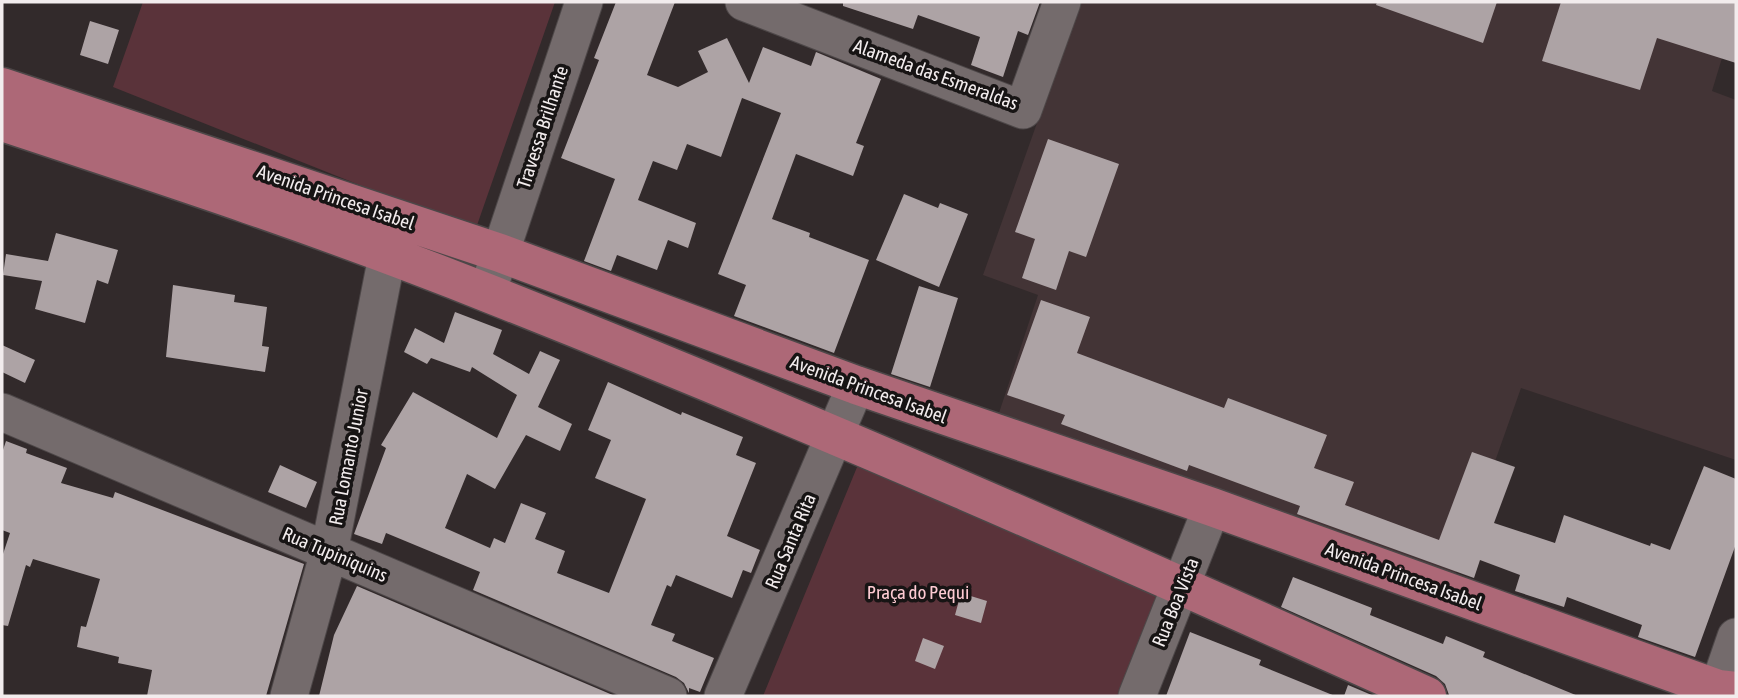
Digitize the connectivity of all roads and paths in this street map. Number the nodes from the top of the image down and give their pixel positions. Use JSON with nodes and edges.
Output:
{"nodes":[{"id":1,"x":584,"y":2,"type":"edge"},
{"id":2,"x":744,"y":2,"type":"edge"},
{"id":3,"x":1062,"y":2,"type":"edge"},
{"id":4,"x":2,"y":87,"type":"edge"},
{"id":5,"x":2,"y":122,"type":"edge"},
{"id":6,"x":395,"y":218,"type":"junction"},
{"id":7,"x":500,"y":253,"type":"junction"},
{"id":8,"x":387,"y":256,"type":"junction"},
{"id":9,"x":487,"y":293,"type":"junction"},
{"id":10,"x":649,"y":308,"type":"junction"},
{"id":11,"x":633,"y":352,"type":"junction"},
{"id":12,"x":856,"y":386,"type":"junction"},
{"id":13,"x":2,"y":412,"type":"edge"},
{"id":14,"x":834,"y":437,"type":"junction"},
{"id":15,"x":1212,"y":508,"type":"junction"},
{"id":16,"x":329,"y":552,"type":"junction"},
{"id":17,"x":1182,"y":586,"type":"junction"},
{"id":18,"x":1736,"y":637,"type":"edge"},
{"id":19,"x":1727,"y":690,"type":"edge"},
{"id":20,"x":289,"y":696,"type":"edge"},
{"id":21,"x":668,"y":696,"type":"edge"},
{"id":22,"x":723,"y":696,"type":"edge"},
{"id":23,"x":1137,"y":696,"type":"edge"},
{"id":24,"x":1427,"y":696,"type":"edge"}],
"edges":[{"from":1,"to":7,"type":"street","name":"Travessa Brilhante"},
{"from":2,"to":3,"type":"street","name":"Alameda das Esmeraldas"},
{"from":4,"to":6,"type":"main road","name":"Avenida Princesa Isabel"},
{"from":5,"to":8,"type":"main road","name":"Avenida Princesa Isabel"},
{"from":6,"to":7,"type":"main road","name":"Avenida Princesa Isabel"},
{"from":6,"to":8,"type":"street","name":"Rua Lomanto Junior"},
{"from":7,"to":9,"type":"street","name":"Travessa Brilhante"},
{"from":7,"to":10,"type":"main road","name":"Avenida Princesa Isabel"},
{"from":8,"to":9,"type":"main road","name":"Avenida Princesa Isabel"},
{"from":8,"to":16,"type":"street","name":"Rua Lomanto Junior"},
{"from":9,"to":11,"type":"main road","name":"Avenida Princesa Isabel"},
{"from":10,"to":11,"type":"main road"},
{"from":10,"to":12,"type":"main road","name":"Avenida Princesa Isabel"},
{"from":11,"to":14,"type":"main road","name":"Avenida Princesa Isabel"},
{"from":12,"to":14,"type":"street","name":"Rua Santa Rita"},
{"from":12,"to":15,"type":"main road","name":"Avenida Princesa Isabel"},
{"from":13,"to":16,"type":"street","name":"Rua Tupiniquins"},
{"from":14,"to":17,"type":"main road","name":"Avenida Princesa Isabel"},
{"from":14,"to":22,"type":"street","name":"Rua Santa Rita"},
{"from":15,"to":17,"type":"street","name":"Rua Boa Vista"},
{"from":15,"to":19,"type":"main road","name":"Avenida Princesa Isabel"},
{"from":16,"to":20,"type":"street","name":"Rua Lomanto Junior"},
{"from":16,"to":21,"type":"street","name":"Rua Tupiniquins"},
{"from":17,"to":23,"type":"street","name":"Rua Boa Vista"},
{"from":17,"to":24,"type":"main road","name":"Avenida Princesa Isabel"},
{"from":18,"to":19,"type":"street"}]}
